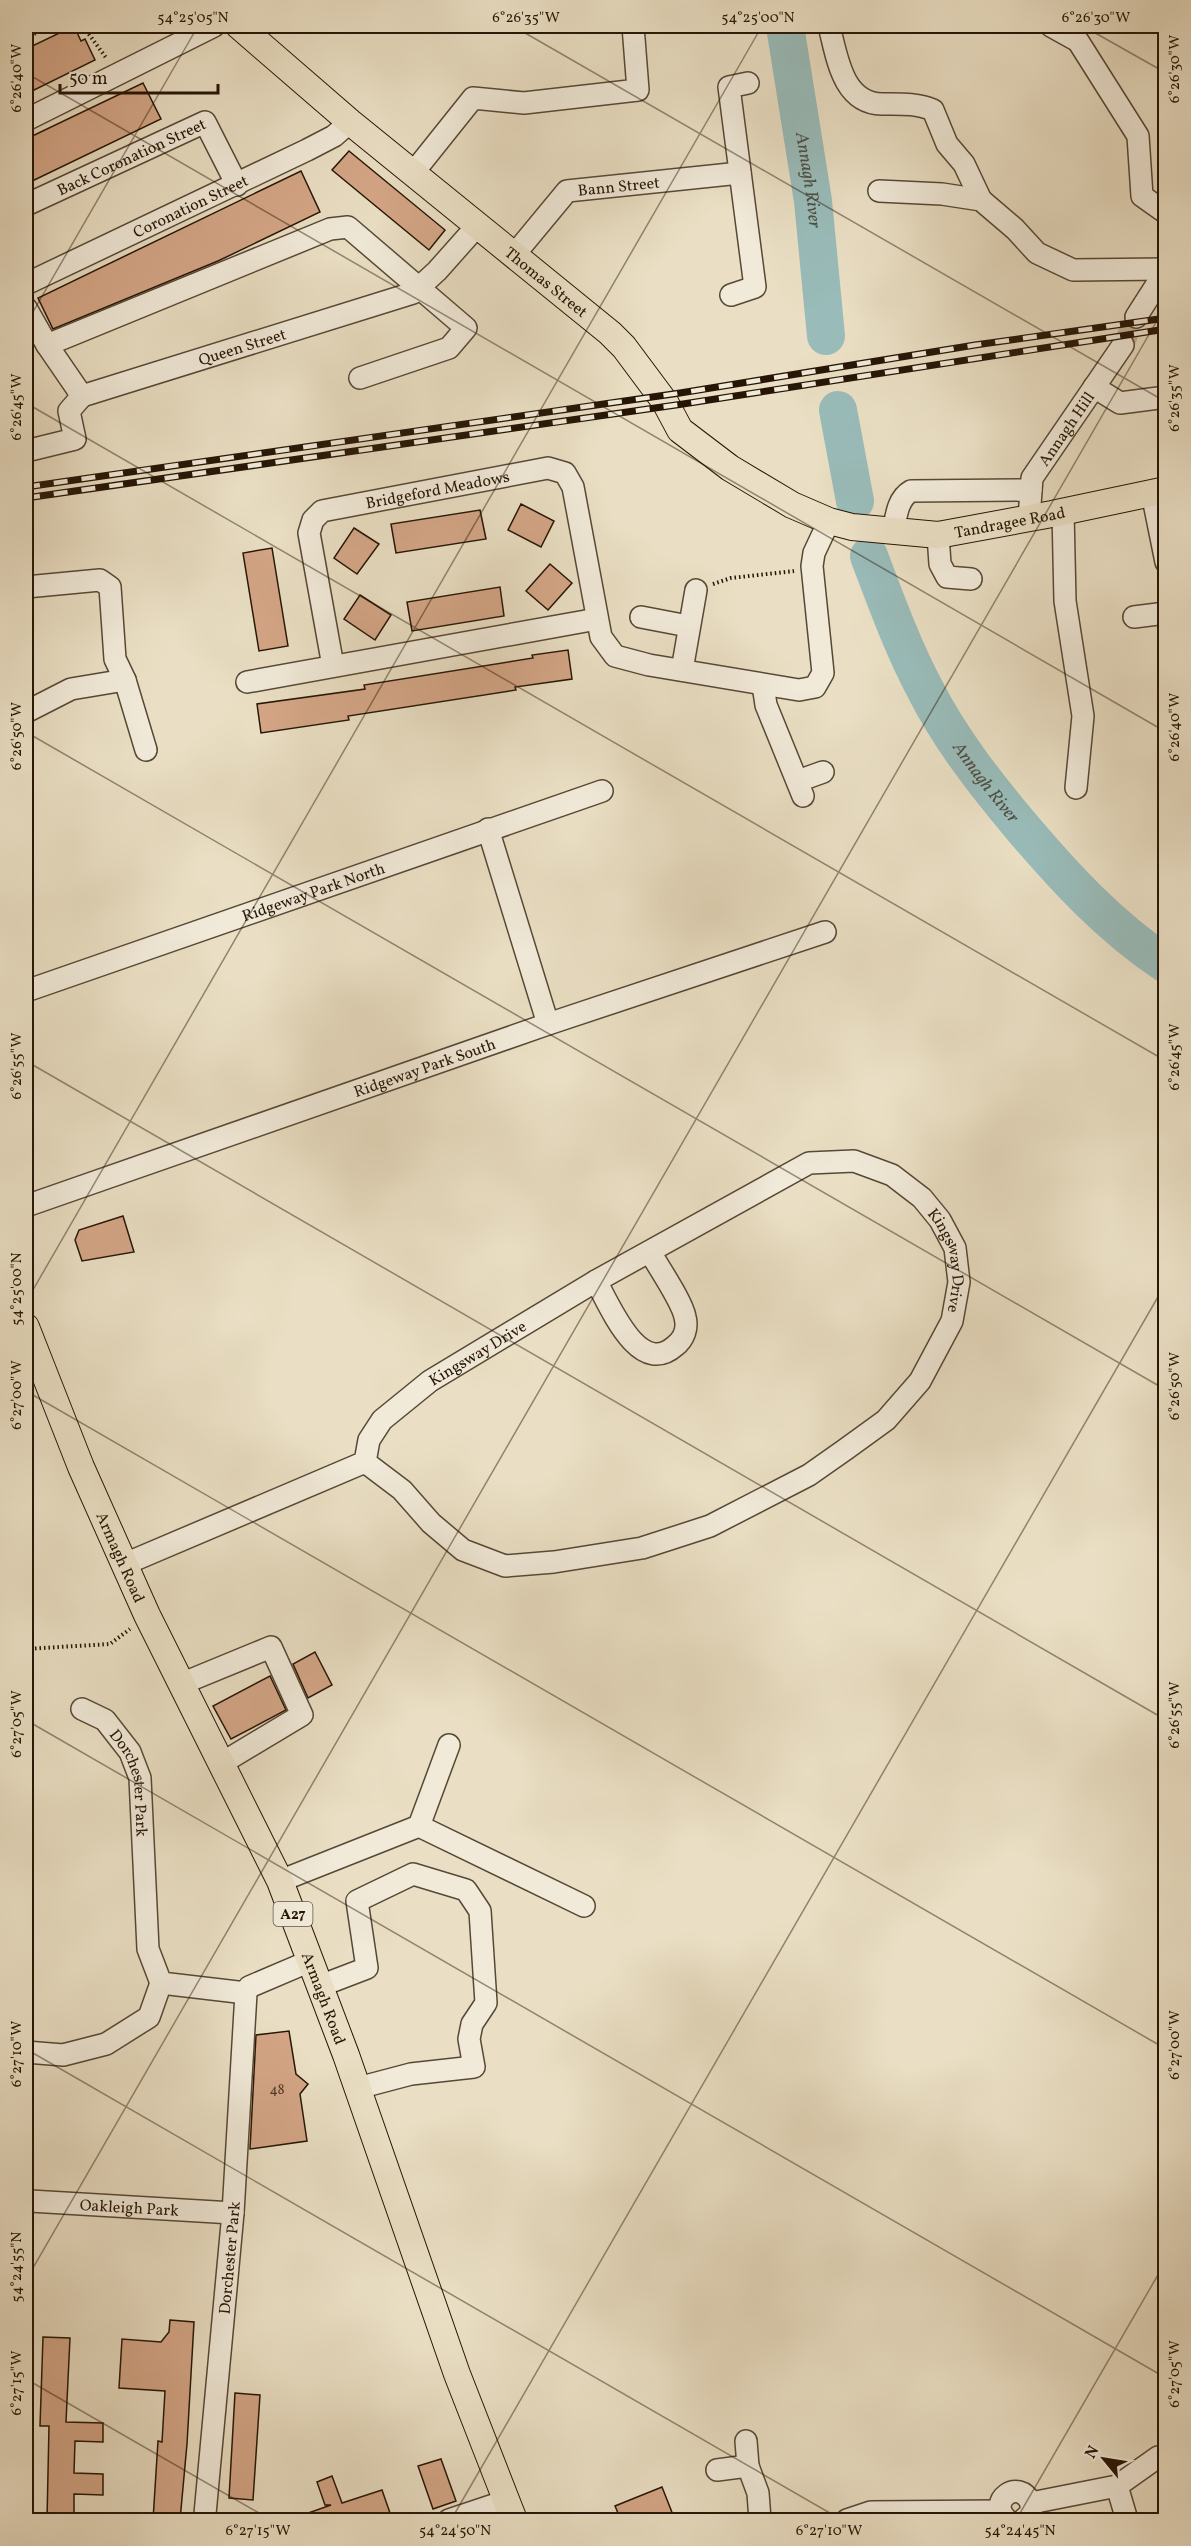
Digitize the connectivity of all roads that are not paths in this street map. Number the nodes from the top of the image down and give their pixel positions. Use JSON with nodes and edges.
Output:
{"nodes":[{"id":1,"x":214,"y":26,"type":"edge"},
{"id":2,"x":239,"y":26,"type":"edge"},
{"id":3,"x":633,"y":26,"type":"edge"},
{"id":4,"x":829,"y":26,"type":"edge"},
{"id":5,"x":1052,"y":26,"type":"edge"},
{"id":6,"x":748,"y":83,"type":"dead end"},
{"id":7,"x":26,"y":120,"type":"edge"},
{"id":8,"x":350,"y":122,"type":"junction"},
{"id":9,"x":412,"y":174,"type":"junction"},
{"id":10,"x":729,"y":175,"type":"junction"},
{"id":11,"x":237,"y":185,"type":"junction"},
{"id":12,"x":879,"y":191,"type":"dead end"},
{"id":13,"x":981,"y":200,"type":"junction"},
{"id":14,"x":26,"y":205,"type":"edge"},
{"id":15,"x":1166,"y":213,"type":"edge"},
{"id":16,"x":477,"y":226,"type":"junction"},
{"id":17,"x":514,"y":255,"type":"junction"},
{"id":18,"x":1166,"y":270,"type":"edge"},
{"id":19,"x":26,"y":285,"type":"edge"},
{"id":20,"x":419,"y":290,"type":"junction"},
{"id":21,"x":731,"y":295,"type":"dead end"},
{"id":22,"x":26,"y":308,"type":"edge"},
{"id":23,"x":1136,"y":317,"type":"tunnel mouth"},
{"id":24,"x":47,"y":345,"type":"junction"},
{"id":25,"x":1123,"y":345,"type":"tunnel mouth"},
{"id":26,"x":360,"y":378,"type":"dead end"},
{"id":27,"x":1094,"y":387,"type":"junction"},
{"id":28,"x":82,"y":396,"type":"junction"},
{"id":29,"x":1166,"y":397,"type":"edge"},
{"id":30,"x":26,"y":451,"type":"edge"},
{"id":31,"x":1031,"y":490,"type":"junction"},
{"id":32,"x":1159,"y":491,"type":"edge"},
{"id":33,"x":1063,"y":512,"type":"junction"},
{"id":34,"x":1029,"y":518,"type":"junction"},
{"id":35,"x":840,"y":524,"type":"junction"},
{"id":36,"x":893,"y":532,"type":"junction"},
{"id":37,"x":938,"y":535,"type":"junction"},
{"id":38,"x":1166,"y":562,"type":"edge"},
{"id":39,"x":971,"y":579,"type":"dead end"},
{"id":40,"x":26,"y":587,"type":"edge"},
{"id":41,"x":696,"y":590,"type":"road end"},
{"id":42,"x":1166,"y":613,"type":"edge"},
{"id":43,"x":641,"y":617,"type":"dead end"},
{"id":44,"x":1134,"y":617,"type":"dead end"},
{"id":45,"x":597,"y":619,"type":"junction"},
{"id":46,"x":688,"y":626,"type":"junction"},
{"id":47,"x":333,"y":666,"type":"junction"},
{"id":48,"x":682,"y":670,"type":"junction"},
{"id":49,"x":125,"y":680,"type":"junction"},
{"id":50,"x":247,"y":682,"type":"dead end"},
{"id":51,"x":764,"y":685,"type":"junction"},
{"id":52,"x":26,"y":712,"type":"edge"},
{"id":53,"x":146,"y":750,"type":"dead end"},
{"id":54,"x":823,"y":772,"type":"dead end"},
{"id":55,"x":1076,"y":788,"type":"dead end"},
{"id":56,"x":602,"y":791,"type":"dead end"},
{"id":57,"x":488,"y":829,"type":"junction"},
{"id":58,"x":825,"y":932,"type":"dead end"},
{"id":59,"x":26,"y":991,"type":"edge"},
{"id":60,"x":548,"y":1024,"type":"junction"},
{"id":61,"x":26,"y":1206,"type":"edge"},
{"id":62,"x":650,"y":1252,"type":"junction"},
{"id":63,"x":596,"y":1281,"type":"junction"},
{"id":64,"x":26,"y":1328,"type":"edge"},
{"id":65,"x":31,"y":1358,"type":"edge"},
{"id":66,"x":365,"y":1462,"type":"junction"},
{"id":67,"x":125,"y":1564,"type":"junction"},
{"id":68,"x":181,"y":1684,"type":"junction"},
{"id":69,"x":82,"y":1709,"type":"dead end"},
{"id":70,"x":449,"y":1745,"type":"dead end"},
{"id":71,"x":222,"y":1763,"type":"junction"},
{"id":72,"x":419,"y":1826,"type":"junction"},
{"id":73,"x":280,"y":1881,"type":"junction"},
{"id":74,"x":584,"y":1906,"type":"dead end"},
{"id":75,"x":310,"y":1961,"type":"junction"},
{"id":76,"x":161,"y":1983,"type":"junction"},
{"id":77,"x":320,"y":1986,"type":"junction"},
{"id":78,"x":246,"y":1993,"type":"junction"},
{"id":79,"x":26,"y":2052,"type":"edge"},
{"id":80,"x":358,"y":2088,"type":"junction"},
{"id":81,"x":26,"y":2204,"type":"edge"},
{"id":82,"x":232,"y":2213,"type":"junction"},
{"id":83,"x":746,"y":2441,"type":"dead end"},
{"id":84,"x":1158,"y":2457,"type":"dead end"},
{"id":85,"x":747,"y":2466,"type":"junction"},
{"id":86,"x":717,"y":2470,"type":"dead end"},
{"id":87,"x":1118,"y":2486,"type":"junction"},
{"id":88,"x":510,"y":2511,"type":"edge"},
{"id":89,"x":1027,"y":2512,"type":"edge"},
{"id":90,"x":1004,"y":2516,"type":"edge"},
{"id":91,"x":208,"y":2520,"type":"edge"},
{"id":92,"x":449,"y":2520,"type":"edge"},
{"id":93,"x":760,"y":2520,"type":"edge"},
{"id":94,"x":847,"y":2520,"type":"edge"},
{"id":95,"x":1127,"y":2520,"type":"edge"}],
"edges":[{"from":1,"to":7,"type":"street"},
{"from":2,"to":8,"type":"main road","name":"Thomas Street"},
{"from":3,"to":9,"type":"street"},
{"from":4,"to":13,"type":"street"},
{"from":5,"to":15,"type":"street"},
{"from":6,"to":10,"type":"street"},
{"from":8,"to":9,"type":"main road","name":"Thomas Street"},
{"from":8,"to":11,"type":"street","name":"Coronation Street"},
{"from":9,"to":16,"type":"main road","name":"Thomas Street"},
{"from":10,"to":17,"type":"street","name":"Bann Street"},
{"from":10,"to":21,"type":"street"},
{"from":11,"to":14,"type":"street","name":"Back Coronation Street"},
{"from":11,"to":19,"type":"street","name":"Coronation Street"},
{"from":12,"to":13,"type":"street"},
{"from":13,"to":18,"type":"street"},
{"from":16,"to":17,"type":"main road","name":"Thomas Street"},
{"from":16,"to":20,"type":"street"},
{"from":17,"to":35,"type":"main road","name":"Thomas Street"},
{"from":18,"to":23,"type":"street"},
{"from":20,"to":24,"type":"street"},
{"from":20,"to":26,"type":"street"},
{"from":20,"to":28,"type":"street","name":"Queen Street"},
{"from":22,"to":24,"type":"street"},
{"from":24,"to":28,"type":"street"},
{"from":25,"to":27,"type":"street","name":"Annagh Hill"},
{"from":27,"to":29,"type":"street"},
{"from":27,"to":31,"type":"street","name":"Annagh Hill"},
{"from":28,"to":30,"type":"street"},
{"from":31,"to":34,"type":"street","name":"Annagh Hill"},
{"from":31,"to":36,"type":"street"},
{"from":32,"to":33,"type":"main road","name":"Tandragee Road"},
{"from":32,"to":38,"type":"street"},
{"from":33,"to":34,"type":"main road","name":"Tandragee Road"},
{"from":33,"to":55,"type":"street"},
{"from":34,"to":37,"type":"main road","name":"Tandragee Road"},
{"from":35,"to":36,"type":"main road","name":"Tandragee Road"},
{"from":35,"to":51,"type":"street","name":"Bridgeford Meadows"},
{"from":36,"to":37,"type":"main road","name":"Tandragee Road"},
{"from":37,"to":39,"type":"street"},
{"from":40,"to":49,"type":"street"},
{"from":41,"to":46,"type":"street"},
{"from":42,"to":44,"type":"street"},
{"from":43,"to":46,"type":"street"},
{"from":45,"to":47,"type":"street"},
{"from":45,"to":47,"type":"street","name":"Bridgeford Meadows"},
{"from":45,"to":48,"type":"street","name":"Bridgeford Meadows"},
{"from":46,"to":48,"type":"street"},
{"from":47,"to":50,"type":"street"},
{"from":48,"to":51,"type":"street","name":"Bridgeford Meadows"},
{"from":49,"to":52,"type":"street"},
{"from":49,"to":53,"type":"street"},
{"from":51,"to":54,"type":"street"},
{"from":56,"to":57,"type":"street","name":"Ridgeway Park North"},
{"from":57,"to":59,"type":"street","name":"Ridgeway Park North"},
{"from":57,"to":60,"type":"street"},
{"from":58,"to":60,"type":"street","name":"Ridgeway Park South"},
{"from":60,"to":61,"type":"street","name":"Ridgeway Park South"},
{"from":62,"to":63,"type":"street","name":"Kingsway Drive"},
{"from":62,"to":63,"type":"street"},
{"from":62,"to":66,"type":"street","name":"Kingsway Drive"},
{"from":63,"to":66,"type":"street","name":"Kingsway Drive"},
{"from":64,"to":65,"type":"main road","name":"Armagh Road","number":"A27"},
{"from":65,"to":67,"type":"main road","name":"Armagh Road","number":"A27"},
{"from":66,"to":67,"type":"street"},
{"from":67,"to":68,"type":"main road","name":"Armagh Road","number":"A27"},
{"from":68,"to":71,"type":"main road","name":"Armagh Road","number":"A27"},
{"from":68,"to":71,"type":"street"},
{"from":69,"to":76,"type":"street","name":"Dorchester Park"},
{"from":70,"to":72,"type":"street"},
{"from":71,"to":73,"type":"main road","name":"Armagh Road","number":"A27"},
{"from":72,"to":73,"type":"street"},
{"from":72,"to":74,"type":"street"},
{"from":73,"to":75,"type":"main road","name":"Armagh Road","number":"A27"},
{"from":75,"to":77,"type":"main road","name":"Armagh Road","number":"A27"},
{"from":75,"to":78,"type":"street"},
{"from":76,"to":78,"type":"street"},
{"from":76,"to":79,"type":"street"},
{"from":77,"to":80,"type":"main road","name":"Armagh Road","number":"A27"},
{"from":77,"to":80,"type":"street"},
{"from":78,"to":82,"type":"street","name":"Dorchester Park"},
{"from":80,"to":88,"type":"main road","name":"Armagh Road","number":"A27"},
{"from":81,"to":82,"type":"street","name":"Oakleigh Park"},
{"from":82,"to":91,"type":"street","name":"Dorchester Park"},
{"from":83,"to":85,"type":"street"},
{"from":84,"to":87,"type":"street"},
{"from":85,"to":86,"type":"street"},
{"from":85,"to":93,"type":"street"},
{"from":87,"to":89,"type":"street"},
{"from":87,"to":95,"type":"street"},
{"from":88,"to":92,"type":"street"},
{"from":89,"to":90,"type":"street"},
{"from":90,"to":94,"type":"street"}]}
